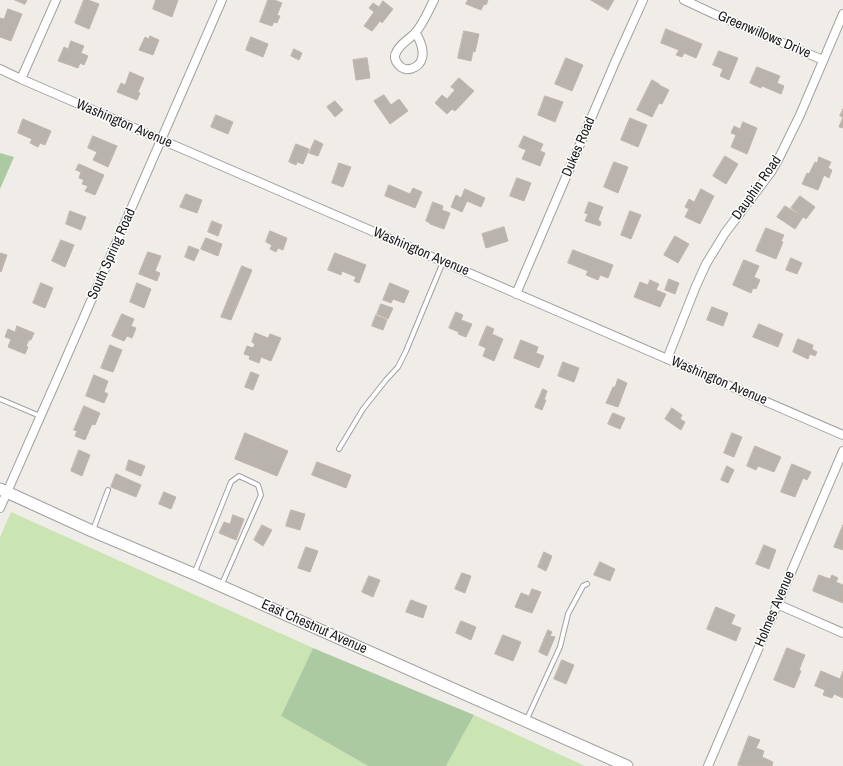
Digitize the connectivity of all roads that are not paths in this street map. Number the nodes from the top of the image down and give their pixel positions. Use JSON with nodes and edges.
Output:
{"nodes":[{"id":1,"x":56,"y":0,"type":"edge"},
{"id":2,"x":222,"y":0,"type":"edge"},
{"id":3,"x":434,"y":0,"type":"edge"},
{"id":4,"x":643,"y":0,"type":"edge"},
{"id":5,"x":684,"y":0,"type":"edge"},
{"id":6,"x":843,"y":14,"type":"edge"},
{"id":7,"x":418,"y":37,"type":"dead end"},
{"id":8,"x":823,"y":60,"type":"junction"},
{"id":9,"x":0,"y":69,"type":"edge"},
{"id":10,"x":21,"y":79,"type":"junction"},
{"id":11,"x":161,"y":140,"type":"junction"},
{"id":12,"x":443,"y":262,"type":"junction"},
{"id":13,"x":516,"y":294,"type":"junction"},
{"id":14,"x":667,"y":359,"type":"junction"},
{"id":15,"x":0,"y":399,"type":"edge"},
{"id":16,"x":41,"y":416,"type":"junction"},
{"id":17,"x":843,"y":435,"type":"edge"},
{"id":18,"x":339,"y":450,"type":"dead end"},
{"id":19,"x":843,"y":452,"type":"edge"},
{"id":20,"x":3,"y":490,"type":"edge"},
{"id":21,"x":108,"y":490,"type":"dead end"},
{"id":22,"x":0,"y":508,"type":"edge"},
{"id":23,"x":92,"y":531,"type":"junction"},
{"id":24,"x":194,"y":574,"type":"junction"},
{"id":25,"x":587,"y":584,"type":"dead end"},
{"id":26,"x":221,"y":586,"type":"junction"},
{"id":27,"x":777,"y":604,"type":"junction"},
{"id":28,"x":843,"y":633,"type":"edge"},
{"id":29,"x":526,"y":721,"type":"junction"},
{"id":30,"x":627,"y":766,"type":"edge"},
{"id":31,"x":708,"y":766,"type":"edge"}],
"edges":[{"from":1,"to":10,"type":"street"},
{"from":2,"to":11,"type":"street","name":"South Spring Road"},
{"from":3,"to":7,"type":"street"},
{"from":4,"to":13,"type":"street","name":"Dukes Road"},
{"from":5,"to":8,"type":"street","name":"Greenwillows Drive"},
{"from":6,"to":8,"type":"street","name":"Dauphin Road"},
{"from":8,"to":14,"type":"street","name":"Dauphin Road"},
{"from":9,"to":10,"type":"street","name":"Washington Avenue"},
{"from":10,"to":11,"type":"street","name":"Washington Avenue"},
{"from":11,"to":12,"type":"street","name":"Washington Avenue"},
{"from":11,"to":16,"type":"street","name":"South Spring Road"},
{"from":12,"to":13,"type":"street","name":"Washington Avenue"},
{"from":12,"to":18,"type":"lane"},
{"from":13,"to":14,"type":"street","name":"Washington Avenue"},
{"from":14,"to":17,"type":"street","name":"Washington Avenue"},
{"from":15,"to":16,"type":"lane"},
{"from":16,"to":20,"type":"street","name":"South Spring Road"},
{"from":19,"to":27,"type":"street","name":"Holmes Avenue"},
{"from":20,"to":22,"type":"street","name":"South Spring Road"},
{"from":20,"to":23,"type":"street","name":"East Chestnut Avenue"},
{"from":21,"to":23,"type":"lane"},
{"from":23,"to":24,"type":"street","name":"East Chestnut Avenue"},
{"from":24,"to":26,"type":"street","name":"East Chestnut Avenue"},
{"from":24,"to":26,"type":"lane"},
{"from":25,"to":29,"type":"lane"},
{"from":26,"to":29,"type":"street","name":"East Chestnut Avenue"},
{"from":27,"to":28,"type":"street"},
{"from":27,"to":31,"type":"street","name":"Holmes Avenue"},
{"from":29,"to":30,"type":"street","name":"East Chestnut Avenue"}]}
